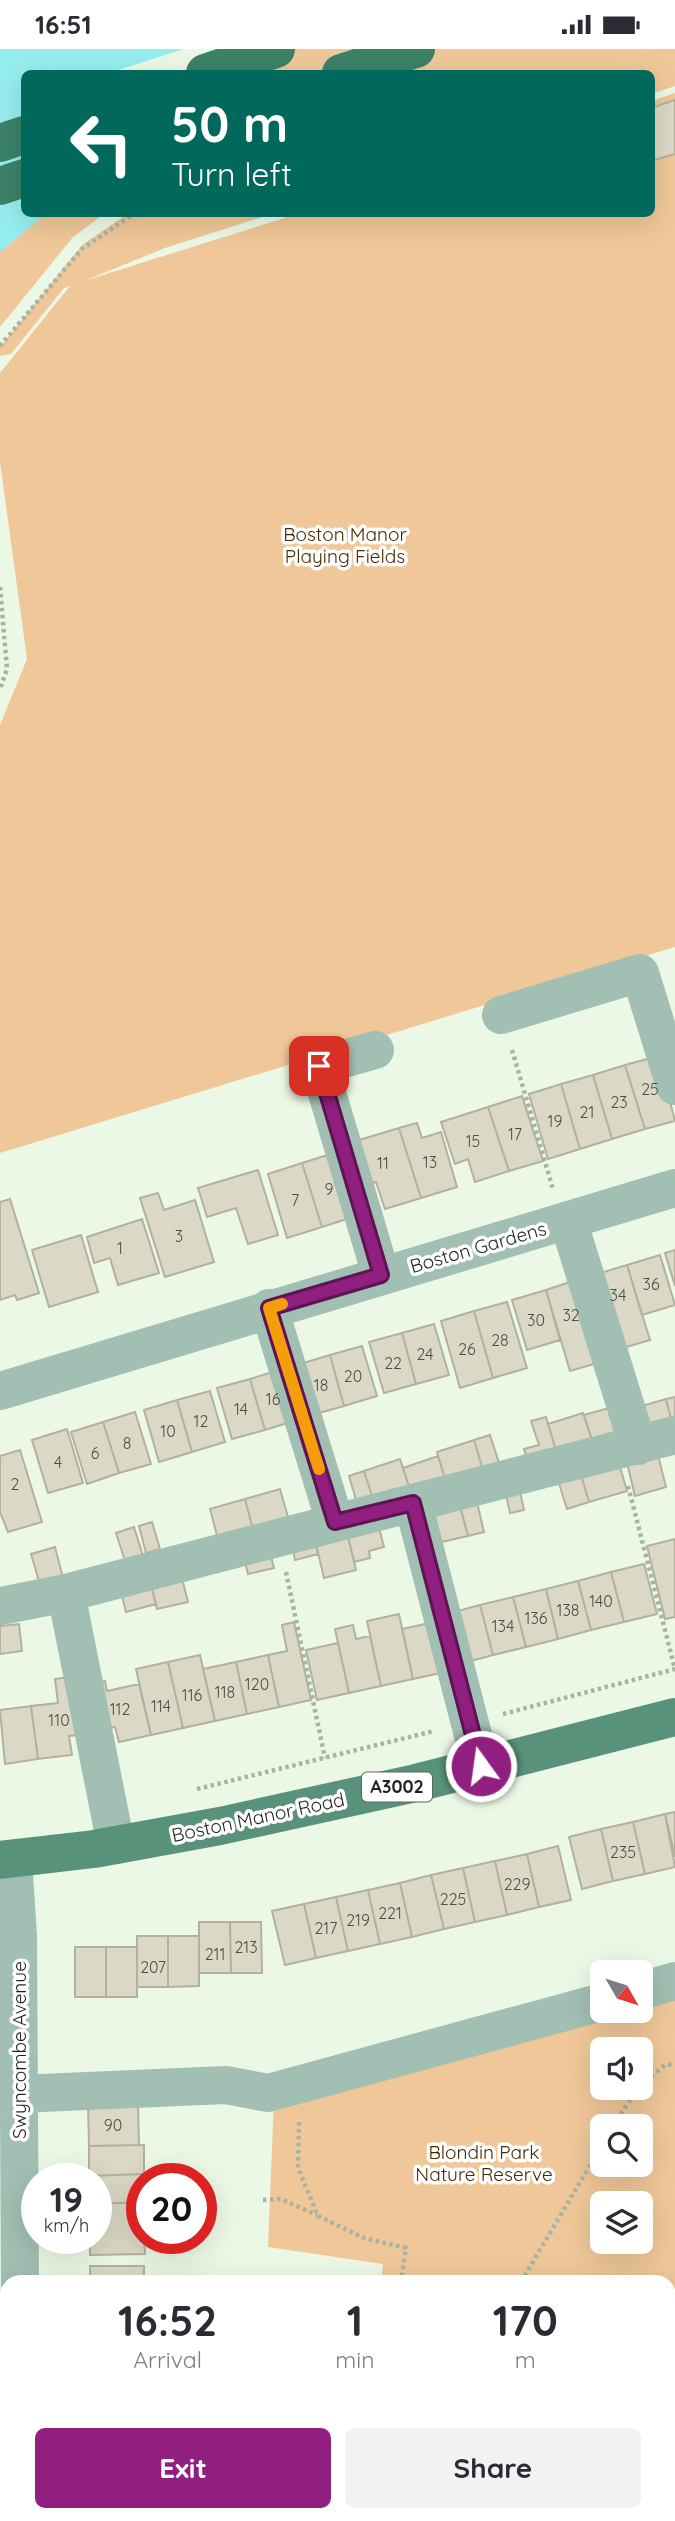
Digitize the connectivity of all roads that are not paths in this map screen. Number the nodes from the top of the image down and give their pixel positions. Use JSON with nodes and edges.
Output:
{"nodes":[{"id":1,"x":276,"y":49,"type":"edge"},
{"id":2,"x":416,"y":49,"type":"edge"},
{"id":3,"x":214,"y":70,"type":"edge"},
{"id":4,"x":350,"y":70,"type":"edge"},
{"id":5,"x":21,"y":136,"type":"edge"},
{"id":6,"x":0,"y":143,"type":"edge"},
{"id":7,"x":21,"y":179,"type":"edge"},
{"id":8,"x":0,"y":186,"type":"edge"},
{"id":9,"x":501,"y":1015,"type":"road end"},
{"id":10,"x":375,"y":1050,"type":"dead end"},
{"id":11,"x":675,"y":1086,"type":"edge"},
{"id":12,"x":675,"y":1188,"type":"edge"},
{"id":13,"x":566,"y":1221,"type":"junction"},
{"id":14,"x":381,"y":1275,"type":"junction"},
{"id":15,"x":269,"y":1308,"type":"junction"},
{"id":16,"x":0,"y":1391,"type":"edge"},
{"id":17,"x":675,"y":1435,"type":"edge"},
{"id":18,"x":629,"y":1448,"type":"junction"},
{"id":19,"x":413,"y":1503,"type":"junction"},
{"id":20,"x":335,"y":1522,"type":"junction"},
{"id":21,"x":66,"y":1593,"type":"junction"},
{"id":22,"x":0,"y":1606,"type":"edge"},
{"id":23,"x":675,"y":1717,"type":"edge"},
{"id":24,"x":481,"y":1766,"type":"junction"},
{"id":25,"x":116,"y":1845,"type":"junction"},
{"id":26,"x":7,"y":1860,"type":"edge"},
{"id":27,"x":675,"y":1980,"type":"edge"},
{"id":28,"x":653,"y":1987,"type":"edge"},
{"id":29,"x":590,"y":2005,"type":"edge"},
{"id":30,"x":12,"y":2099,"type":"edge"},
{"id":31,"x":20,"y":2275,"type":"edge"}],
"edges":[{"from":1,"to":3,"type":"highway"},
{"from":2,"to":4,"type":"highway","bridge":true},
{"from":5,"to":6,"type":"highway"},
{"from":7,"to":8,"type":"highway"},
{"from":9,"to":11,"type":"street"},
{"from":10,"to":14,"type":"street"},
{"from":12,"to":13,"type":"street","name":"Boston Gardens"},
{"from":13,"to":14,"type":"street","name":"Boston Gardens"},
{"from":13,"to":18,"type":"street"},
{"from":14,"to":15,"type":"street","name":"Boston Gardens"},
{"from":15,"to":16,"type":"street","name":"Boston Gardens"},
{"from":15,"to":20,"type":"street"},
{"from":17,"to":18,"type":"street"},
{"from":18,"to":19,"type":"street"},
{"from":19,"to":20,"type":"street"},
{"from":19,"to":24,"type":"street"},
{"from":20,"to":21,"type":"street"},
{"from":21,"to":22,"type":"street"},
{"from":21,"to":25,"type":"street"},
{"from":23,"to":24,"type":"main road","name":"Boston Manor Road","number":"A3002"},
{"from":24,"to":25,"type":"main road","name":"Boston Manor Road","number":"A3002"},
{"from":25,"to":26,"type":"main road","name":"Boston Manor Road","number":"A3002"},
{"from":26,"to":30,"type":"street","name":"Swyncombe Avenue"},
{"from":27,"to":28,"type":"street"},
{"from":29,"to":30,"type":"street"},
{"from":30,"to":31,"type":"street","name":"Swyncombe Avenue"}]}
